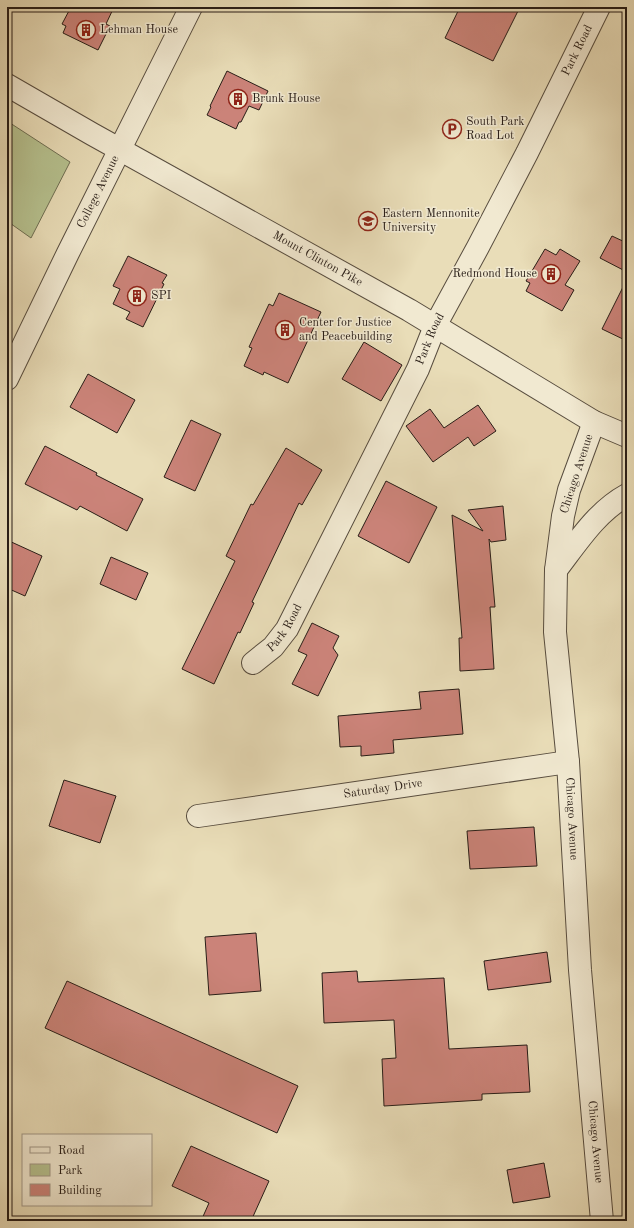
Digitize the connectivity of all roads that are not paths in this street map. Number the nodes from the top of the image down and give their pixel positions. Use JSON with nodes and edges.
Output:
{"nodes":[{"id":1,"x":191,"y":7,"type":"edge"},
{"id":2,"x":599,"y":7,"type":"edge"},
{"id":3,"x":7,"y":85,"type":"edge"},
{"id":4,"x":119,"y":149,"type":"junction"},
{"id":5,"x":435,"y":326,"type":"junction"},
{"id":6,"x":7,"y":379,"type":"edge"},
{"id":7,"x":594,"y":422,"type":"junction"},
{"id":8,"x":627,"y":436,"type":"edge"},
{"id":9,"x":627,"y":495,"type":"edge"},
{"id":10,"x":556,"y":570,"type":"junction"},
{"id":11,"x":253,"y":663,"type":"dead end"},
{"id":12,"x":568,"y":762,"type":"junction"},
{"id":13,"x":198,"y":816,"type":"dead end"},
{"id":14,"x":602,"y":1221,"type":"edge"}],
"edges":[{"from":1,"to":4,"type":"street","name":"College Avenue"},
{"from":2,"to":5,"type":"street","name":"Park Road"},
{"from":3,"to":4,"type":"street","name":"Mount Clinton Pike"},
{"from":4,"to":5,"type":"street","name":"Mount Clinton Pike"},
{"from":4,"to":6,"type":"street","name":"College Avenue"},
{"from":5,"to":7,"type":"street","name":"Mount Clinton Pike"},
{"from":5,"to":11,"type":"street","name":"Park Road"},
{"from":7,"to":8,"type":"street","name":"Mount Clinton Pike"},
{"from":7,"to":10,"type":"street","name":"Chicago Avenue"},
{"from":9,"to":10,"type":"street"},
{"from":10,"to":12,"type":"street","name":"Chicago Avenue"},
{"from":12,"to":13,"type":"street","name":"Saturday Drive"},
{"from":12,"to":14,"type":"street","name":"Chicago Avenue"}]}
